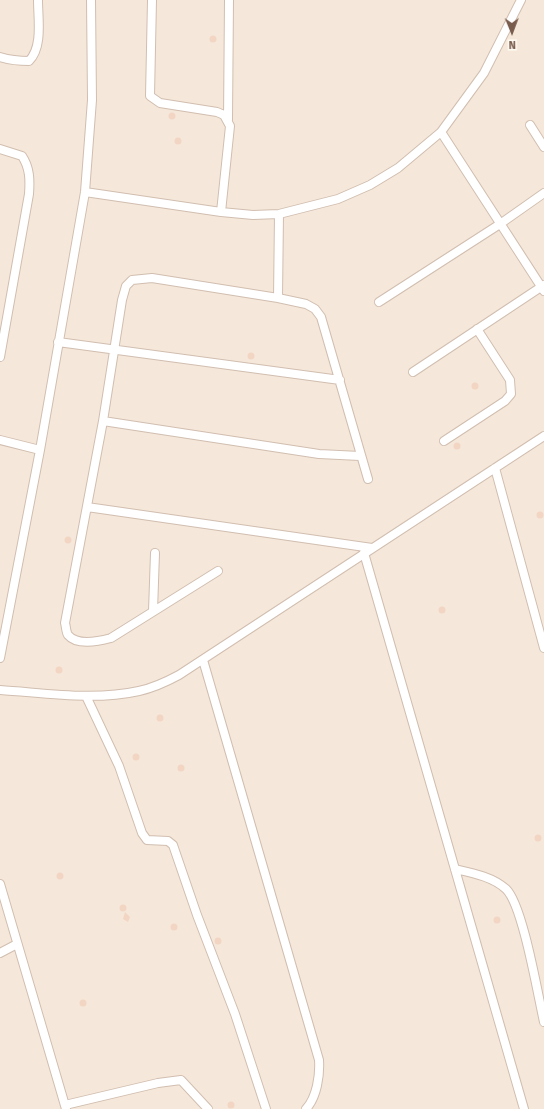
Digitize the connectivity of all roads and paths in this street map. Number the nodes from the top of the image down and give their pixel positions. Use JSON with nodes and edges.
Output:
{"nodes":[{"id":1,"x":38,"y":0,"type":"edge"},
{"id":2,"x":91,"y":0,"type":"edge"},
{"id":3,"x":152,"y":0,"type":"edge"},
{"id":4,"x":229,"y":0,"type":"edge"},
{"id":5,"x":521,"y":0,"type":"edge"},
{"id":6,"x":0,"y":57,"type":"edge"},
{"id":7,"x":228,"y":120,"type":"junction"},
{"id":8,"x":530,"y":126,"type":"dead end"},
{"id":9,"x":441,"y":132,"type":"junction"},
{"id":10,"x":544,"y":148,"type":"edge"},
{"id":11,"x":0,"y":149,"type":"edge"},
{"id":12,"x":85,"y":192,"type":"junction"},
{"id":13,"x":544,"y":193,"type":"edge"},
{"id":14,"x":221,"y":212,"type":"junction"},
{"id":15,"x":279,"y":214,"type":"junction"},
{"id":16,"x":500,"y":224,"type":"junction"},
{"id":17,"x":543,"y":288,"type":"edge"},
{"id":18,"x":278,"y":298,"type":"junction"},
{"id":19,"x":379,"y":302,"type":"dead end"},
{"id":20,"x":477,"y":329,"type":"junction"},
{"id":21,"x":58,"y":342,"type":"junction"},
{"id":22,"x":115,"y":349,"type":"junction"},
{"id":23,"x":0,"y":358,"type":"edge"},
{"id":24,"x":413,"y":372,"type":"dead end"},
{"id":25,"x":340,"y":380,"type":"junction"},
{"id":26,"x":103,"y":420,"type":"junction"},
{"id":27,"x":544,"y":436,"type":"edge"},
{"id":28,"x":0,"y":440,"type":"edge"},
{"id":29,"x":444,"y":441,"type":"dead end"},
{"id":30,"x":40,"y":450,"type":"junction"},
{"id":31,"x":360,"y":456,"type":"junction"},
{"id":32,"x":495,"y":468,"type":"junction"},
{"id":33,"x":368,"y":479,"type":"dead end"},
{"id":34,"x":87,"y":507,"type":"junction"},
{"id":35,"x":372,"y":548,"type":"junction"},
{"id":36,"x":155,"y":553,"type":"dead end"},
{"id":37,"x":364,"y":553,"type":"junction"},
{"id":38,"x":218,"y":571,"type":"dead end"},
{"id":39,"x":153,"y":610,"type":"junction"},
{"id":40,"x":544,"y":648,"type":"edge"},
{"id":41,"x":0,"y":658,"type":"edge"},
{"id":42,"x":203,"y":660,"type":"junction"},
{"id":43,"x":0,"y":690,"type":"edge"},
{"id":44,"x":86,"y":696,"type":"junction"},
{"id":45,"x":455,"y":869,"type":"junction"},
{"id":46,"x":0,"y":884,"type":"edge"},
{"id":47,"x":17,"y":944,"type":"junction"},
{"id":48,"x":0,"y":953,"type":"edge"},
{"id":49,"x":544,"y":1022,"type":"edge"},
{"id":50,"x":65,"y":1107,"type":"edge"},
{"id":51,"x":208,"y":1109,"type":"edge"},
{"id":52,"x":266,"y":1109,"type":"edge"},
{"id":53,"x":306,"y":1109,"type":"edge"},
{"id":54,"x":524,"y":1109,"type":"edge"}],
"edges":[{"from":1,"to":6,"type":"street"},
{"from":2,"to":12,"type":"street"},
{"from":3,"to":7,"type":"street"},
{"from":4,"to":7,"type":"street"},
{"from":5,"to":9,"type":"street"},
{"from":7,"to":14,"type":"street"},
{"from":8,"to":10,"type":"street"},
{"from":9,"to":15,"type":"street"},
{"from":9,"to":16,"type":"street"},
{"from":11,"to":23,"type":"street"},
{"from":12,"to":14,"type":"street"},
{"from":12,"to":21,"type":"street"},
{"from":13,"to":16,"type":"street"},
{"from":14,"to":15,"type":"street"},
{"from":15,"to":18,"type":"street"},
{"from":16,"to":17,"type":"street"},
{"from":16,"to":19,"type":"street"},
{"from":17,"to":20,"type":"street"},
{"from":18,"to":22,"type":"street"},
{"from":18,"to":25,"type":"street"},
{"from":20,"to":24,"type":"street"},
{"from":20,"to":29,"type":"street"},
{"from":21,"to":22,"type":"street"},
{"from":21,"to":30,"type":"street"},
{"from":22,"to":25,"type":"street"},
{"from":22,"to":26,"type":"street"},
{"from":25,"to":31,"type":"street"},
{"from":26,"to":31,"type":"street"},
{"from":26,"to":34,"type":"street"},
{"from":27,"to":32,"type":"street"},
{"from":28,"to":30,"type":"street"},
{"from":30,"to":41,"type":"street"},
{"from":31,"to":33,"type":"street"},
{"from":32,"to":35,"type":"street"},
{"from":32,"to":40,"type":"street"},
{"from":34,"to":35,"type":"street"},
{"from":34,"to":39,"type":"street"},
{"from":35,"to":37,"type":"street"},
{"from":36,"to":39,"type":"street"},
{"from":37,"to":42,"type":"street"},
{"from":37,"to":45,"type":"street"},
{"from":38,"to":39,"type":"street"},
{"from":42,"to":44,"type":"street"},
{"from":42,"to":53,"type":"street"},
{"from":43,"to":44,"type":"street"},
{"from":44,"to":52,"type":"street"},
{"from":45,"to":49,"type":"street"},
{"from":45,"to":54,"type":"street"},
{"from":46,"to":47,"type":"street"},
{"from":47,"to":48,"type":"street"},
{"from":47,"to":50,"type":"street"},
{"from":50,"to":51,"type":"street"}]}
